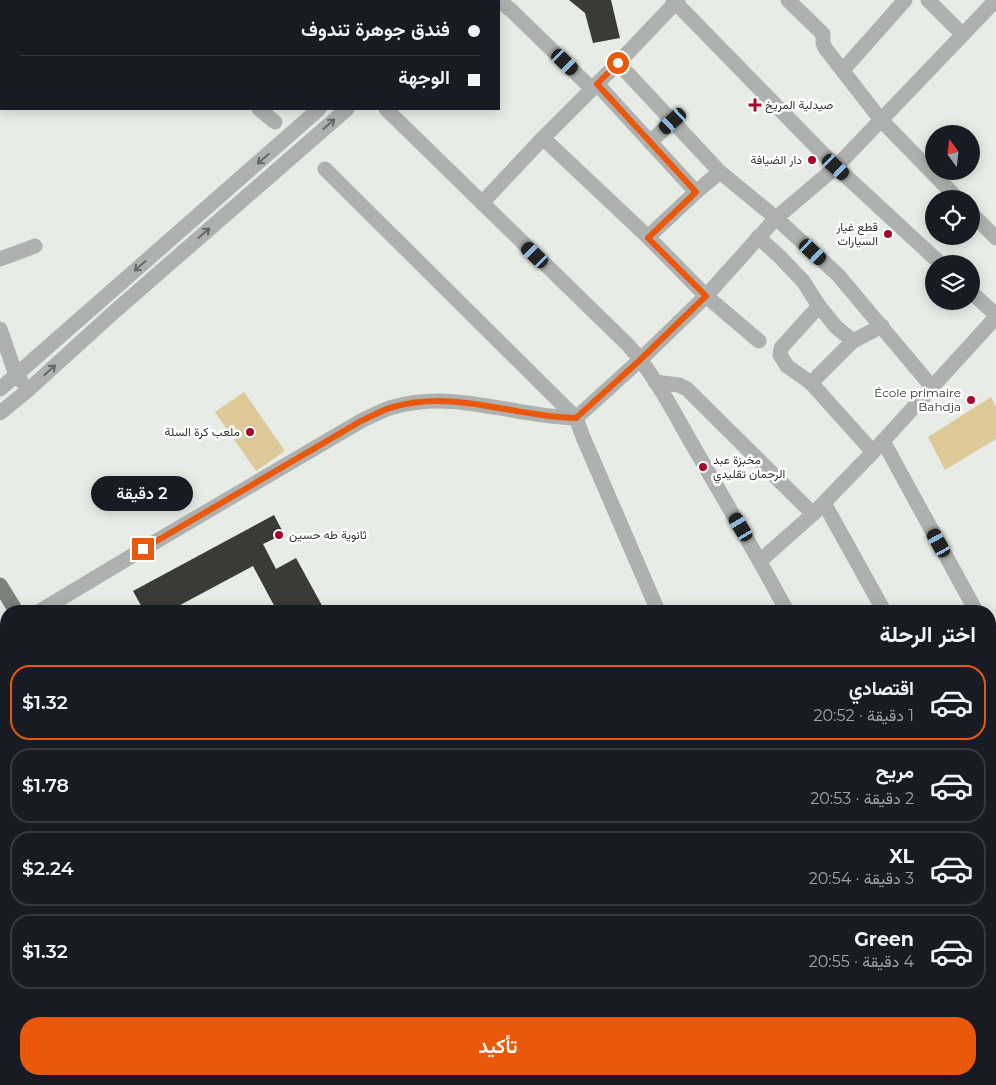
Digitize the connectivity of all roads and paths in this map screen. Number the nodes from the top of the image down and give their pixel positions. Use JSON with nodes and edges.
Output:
{"nodes":[{"id":1,"x":788,"y":0,"type":"edge"},
{"id":2,"x":906,"y":0,"type":"edge"},
{"id":3,"x":928,"y":0,"type":"edge"},
{"id":4,"x":996,"y":0,"type":"edge"},
{"id":5,"x":676,"y":1,"type":"edge"},
{"id":6,"x":500,"y":2,"type":"edge"},
{"id":7,"x":962,"y":34,"type":"junction"},
{"id":8,"x":618,"y":63,"type":"junction"},
{"id":9,"x":843,"y":70,"type":"junction"},
{"id":10,"x":594,"y":86,"type":"junction"},
{"id":11,"x":260,"y":110,"type":"edge"},
{"id":12,"x":318,"y":110,"type":"edge"},
{"id":13,"x":346,"y":110,"type":"edge"},
{"id":14,"x":387,"y":110,"type":"edge"},
{"id":15,"x":881,"y":120,"type":"junction"},
{"id":16,"x":673,"y":121,"type":"junction"},
{"id":17,"x":274,"y":122,"type":"dead end"},
{"id":18,"x":543,"y":138,"type":"junction"},
{"id":19,"x":650,"y":142,"type":"junction"},
{"id":20,"x":836,"y":167,"type":"junction"},
{"id":21,"x":325,"y":169,"type":"dead end"},
{"id":22,"x":720,"y":172,"type":"junction"},
{"id":23,"x":949,"y":190,"type":"edge"},
{"id":24,"x":696,"y":192,"type":"junction"},
{"id":25,"x":482,"y":203,"type":"junction"},
{"id":26,"x":776,"y":218,"type":"junction"},
{"id":27,"x":980,"y":222,"type":"edge"},
{"id":28,"x":758,"y":237,"type":"junction"},
{"id":29,"x":648,"y":238,"type":"junction"},
{"id":30,"x":996,"y":238,"type":"edge"},
{"id":31,"x":35,"y":246,"type":"dead end"},
{"id":32,"x":931,"y":255,"type":"edge"},
{"id":33,"x":0,"y":259,"type":"edge"},
{"id":34,"x":706,"y":296,"type":"junction"},
{"id":35,"x":980,"y":301,"type":"edge"},
{"id":36,"x":819,"y":306,"type":"junction"},
{"id":37,"x":996,"y":316,"type":"edge"},
{"id":38,"x":882,"y":326,"type":"junction"},
{"id":39,"x":0,"y":329,"type":"edge"},
{"id":40,"x":759,"y":341,"type":"dead end"},
{"id":41,"x":853,"y":341,"type":"junction"},
{"id":42,"x":4,"y":356,"type":"edge"},
{"id":43,"x":640,"y":360,"type":"junction"},
{"id":44,"x":16,"y":375,"type":"junction"},
{"id":45,"x":655,"y":382,"type":"junction"},
{"id":46,"x":811,"y":383,"type":"junction"},
{"id":47,"x":932,"y":387,"type":"junction"},
{"id":48,"x":0,"y":389,"type":"edge"},
{"id":49,"x":27,"y":391,"type":"junction"},
{"id":50,"x":0,"y":413,"type":"edge"},
{"id":51,"x":576,"y":418,"type":"junction"},
{"id":52,"x":878,"y":447,"type":"junction"},
{"id":53,"x":818,"y":508,"type":"junction"},
{"id":54,"x":760,"y":561,"type":"junction"},
{"id":55,"x":0,"y":585,"type":"edge"},
{"id":56,"x":12,"y":605,"type":"edge"},
{"id":57,"x":50,"y":605,"type":"edge"},
{"id":58,"x":655,"y":605,"type":"edge"},
{"id":59,"x":784,"y":605,"type":"edge"},
{"id":60,"x":880,"y":605,"type":"edge"},
{"id":61,"x":972,"y":605,"type":"edge"}],
"edges":[{"from":1,"to":9,"type":"street"},
{"from":2,"to":9,"type":"street"},
{"from":3,"to":7,"type":"street"},
{"from":4,"to":7,"type":"street"},
{"from":5,"to":8,"type":"street"},
{"from":5,"to":20,"type":"street"},
{"from":6,"to":10,"type":"street"},
{"from":7,"to":15,"type":"street"},
{"from":8,"to":10,"type":"street"},
{"from":8,"to":16,"type":"street"},
{"from":9,"to":15,"type":"street"},
{"from":10,"to":18,"type":"street"},
{"from":10,"to":19,"type":"street"},
{"from":11,"to":17,"type":"street"},
{"from":12,"to":44,"type":"street","one_way":true},
{"from":49,"to":13,"type":"street","one_way":true},
{"from":14,"to":25,"type":"street"},
{"from":15,"to":20,"type":"street"},
{"from":15,"to":23,"type":"street"},
{"from":16,"to":19,"type":"street"},
{"from":16,"to":22,"type":"street"},
{"from":18,"to":25,"type":"street"},
{"from":18,"to":29,"type":"street"},
{"from":19,"to":24,"type":"street"},
{"from":20,"to":26,"type":"street"},
{"from":20,"to":32,"type":"street"},
{"from":21,"to":51,"type":"street"},
{"from":22,"to":24,"type":"street"},
{"from":22,"to":26,"type":"street"},
{"from":24,"to":29,"type":"street"},
{"from":25,"to":43,"type":"street"},
{"from":26,"to":28,"type":"street"},
{"from":26,"to":38,"type":"street"},
{"from":27,"to":30,"type":"street"},
{"from":28,"to":34,"type":"street"},
{"from":28,"to":36,"type":"street"},
{"from":29,"to":34,"type":"street"},
{"from":31,"to":33,"type":"street"},
{"from":34,"to":40,"type":"street"},
{"from":34,"to":43,"type":"street"},
{"from":35,"to":37,"type":"street"},
{"from":36,"to":41,"type":"street"},
{"from":36,"to":46,"type":"street"},
{"from":37,"to":47,"type":"street"},
{"from":38,"to":41,"type":"street"},
{"from":38,"to":47,"type":"street"},
{"from":39,"to":42,"type":"street"},
{"from":41,"to":46,"type":"street"},
{"from":42,"to":44,"type":"street"},
{"from":43,"to":45,"type":"street"},
{"from":43,"to":51,"type":"street"},
{"from":44,"to":48,"type":"street"},
{"from":44,"to":49,"type":"street"},
{"from":45,"to":53,"type":"street"},
{"from":45,"to":54,"type":"street"},
{"from":46,"to":52,"type":"street"},
{"from":47,"to":52,"type":"street"},
{"from":49,"to":50,"type":"street"},
{"from":51,"to":57,"type":"street"},
{"from":51,"to":58,"type":"street"},
{"from":52,"to":53,"type":"street"},
{"from":52,"to":61,"type":"street"},
{"from":53,"to":54,"type":"street"},
{"from":53,"to":60,"type":"street"},
{"from":54,"to":59,"type":"street"},
{"from":55,"to":56,"type":"main road"}]}
